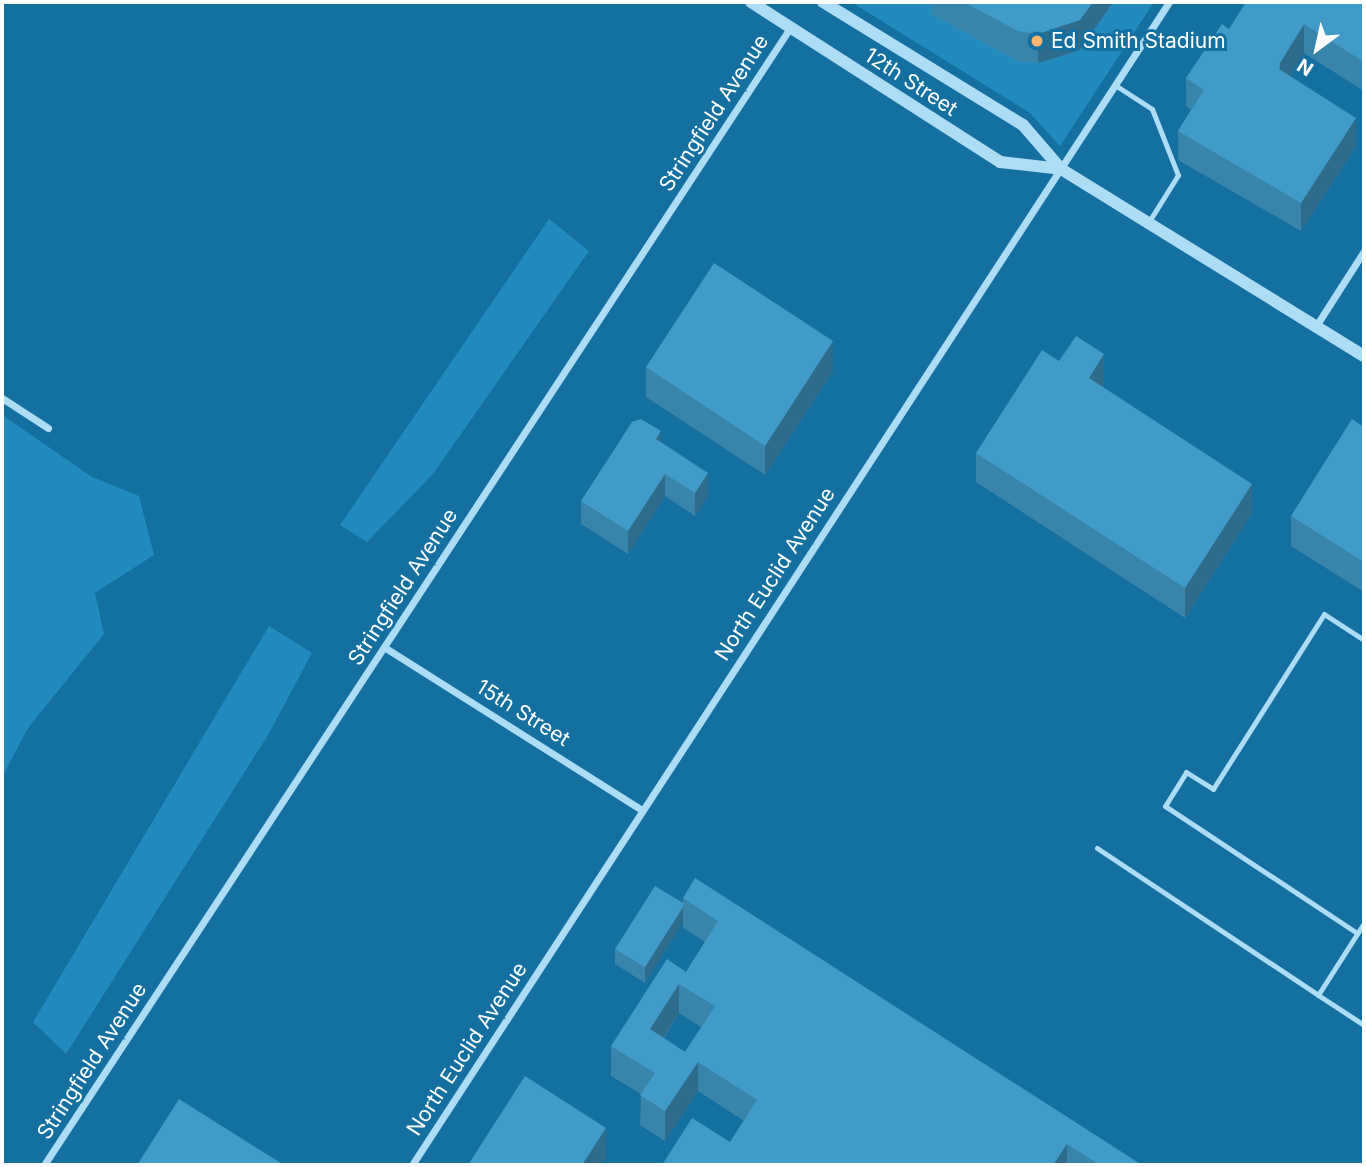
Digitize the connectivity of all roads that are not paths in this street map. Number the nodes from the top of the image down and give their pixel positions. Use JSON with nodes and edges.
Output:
{"nodes":[{"id":1,"x":751,"y":2,"type":"edge"},
{"id":2,"x":823,"y":2,"type":"edge"},
{"id":3,"x":1169,"y":2,"type":"edge"},
{"id":4,"x":790,"y":28,"type":"junction"},
{"id":5,"x":1115,"y":85,"type":"junction"},
{"id":6,"x":1061,"y":169,"type":"junction"},
{"id":7,"x":1148,"y":223,"type":"junction"},
{"id":8,"x":1364,"y":251,"type":"edge"},
{"id":9,"x":1316,"y":326,"type":"junction"},
{"id":10,"x":1364,"y":356,"type":"edge"},
{"id":11,"x":2,"y":398,"type":"edge"},
{"id":12,"x":48,"y":428,"type":"dead end"},
{"id":13,"x":1364,"y":640,"type":"edge"},
{"id":14,"x":384,"y":647,"type":"junction"},
{"id":15,"x":642,"y":810,"type":"junction"},
{"id":16,"x":1097,"y":848,"type":"dead end"},
{"id":17,"x":1364,"y":923,"type":"edge"},
{"id":18,"x":1357,"y":933,"type":"junction"},
{"id":19,"x":1318,"y":995,"type":"junction"},
{"id":20,"x":1364,"y":1025,"type":"edge"},
{"id":21,"x":44,"y":1165,"type":"edge"},
{"id":22,"x":412,"y":1165,"type":"edge"}],
"edges":[{"from":1,"to":4,"type":"street","name":"12th Street"},
{"from":2,"to":6,"type":"street","name":"12th Street"},
{"from":3,"to":5,"type":"street","name":"North Euclid Avenue"},
{"from":4,"to":6,"type":"street","name":"12th Street"},
{"from":4,"to":14,"type":"street","name":"Stringfield Avenue"},
{"from":5,"to":6,"type":"street","name":"North Euclid Avenue"},
{"from":5,"to":7,"type":"lane"},
{"from":6,"to":7,"type":"street","name":"12th Street"},
{"from":6,"to":15,"type":"street","name":"North Euclid Avenue"},
{"from":7,"to":9,"type":"street","name":"12th Street"},
{"from":8,"to":9,"type":"street"},
{"from":9,"to":10,"type":"street","name":"12th Street"},
{"from":11,"to":12,"type":"street"},
{"from":13,"to":18,"type":"lane"},
{"from":14,"to":15,"type":"street","name":"15th Street"},
{"from":14,"to":21,"type":"street","name":"Stringfield Avenue"},
{"from":15,"to":22,"type":"street","name":"North Euclid Avenue"},
{"from":16,"to":19,"type":"lane"},
{"from":17,"to":18,"type":"lane"},
{"from":18,"to":19,"type":"lane"},
{"from":19,"to":20,"type":"lane"}]}
